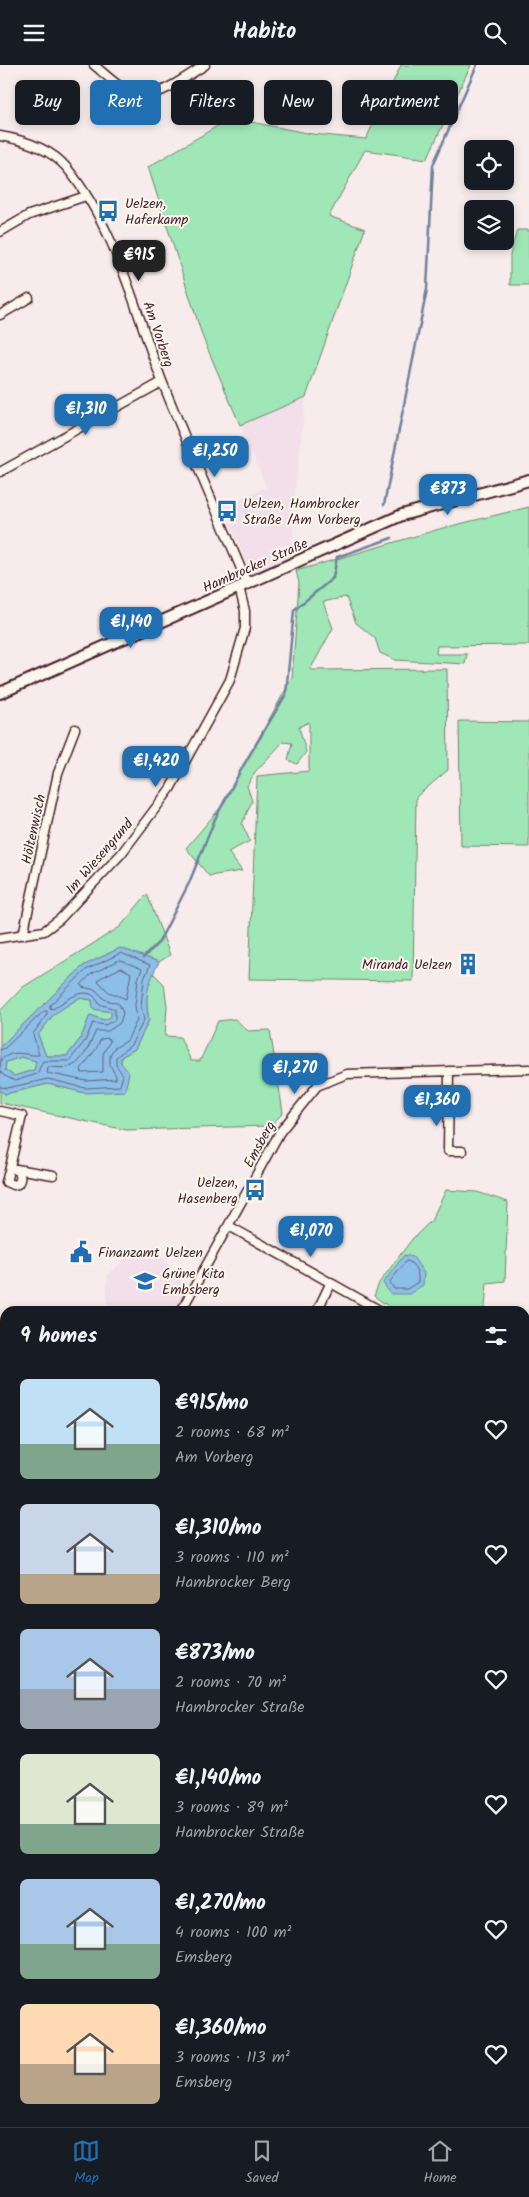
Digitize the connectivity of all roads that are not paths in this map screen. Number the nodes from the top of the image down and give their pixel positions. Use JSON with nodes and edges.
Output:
{"nodes":[{"id":1,"x":94,"y":65,"type":"edge"},
{"id":2,"x":205,"y":65,"type":"edge"},
{"id":3,"x":0,"y":136,"type":"edge"},
{"id":4,"x":86,"y":196,"type":"junction"},
{"id":5,"x":0,"y":232,"type":"edge"},
{"id":6,"x":29,"y":298,"type":"dead end"},
{"id":7,"x":0,"y":315,"type":"edge"},
{"id":8,"x":162,"y":382,"type":"junction"},
{"id":9,"x":0,"y":472,"type":"edge"},
{"id":10,"x":529,"y":480,"type":"edge"},
{"id":11,"x":243,"y":585,"type":"junction"},
{"id":12,"x":0,"y":693,"type":"edge"},
{"id":13,"x":75,"y":729,"type":"dead end"},
{"id":14,"x":23,"y":935,"type":"junction"},
{"id":15,"x":0,"y":939,"type":"edge"},
{"id":16,"x":529,"y":1069,"type":"edge"},
{"id":17,"x":448,"y":1071,"type":"junction"},
{"id":18,"x":0,"y":1111,"type":"edge"},
{"id":19,"x":462,"y":1151,"type":"dead end"},
{"id":20,"x":53,"y":1175,"type":"dead end"},
{"id":21,"x":229,"y":1226,"type":"junction"},
{"id":22,"x":331,"y":1282,"type":"junction"},
{"id":23,"x":184,"y":1306,"type":"edge"},
{"id":24,"x":319,"y":1306,"type":"edge"},
{"id":25,"x":372,"y":1306,"type":"edge"}],
"edges":[{"from":1,"to":2,"type":"street"},
{"from":3,"to":4,"type":"street","name":"Am Vorberg"},
{"from":4,"to":5,"type":"street"},
{"from":4,"to":8,"type":"street","name":"Am Vorberg"},
{"from":6,"to":7,"type":"street"},
{"from":8,"to":9,"type":"street"},
{"from":8,"to":11,"type":"street","name":"Am Vorberg"},
{"from":10,"to":11,"type":"street","name":"Hambrocker Straße"},
{"from":11,"to":12,"type":"street","name":"Hambrocker Straße"},
{"from":11,"to":14,"type":"street","name":"Im Wiesengrund"},
{"from":13,"to":14,"type":"street","name":"Höltenwisch"},
{"from":14,"to":15,"type":"street","name":"Im Wiesengrund"},
{"from":16,"to":17,"type":"street","name":"Emsberg"},
{"from":17,"to":19,"type":"street"},
{"from":17,"to":21,"type":"street","name":"Emsberg"},
{"from":18,"to":20,"type":"street"},
{"from":21,"to":22,"type":"street"},
{"from":21,"to":23,"type":"street","name":"Emsberg"},
{"from":22,"to":24,"type":"street"},
{"from":22,"to":25,"type":"street"}]}
